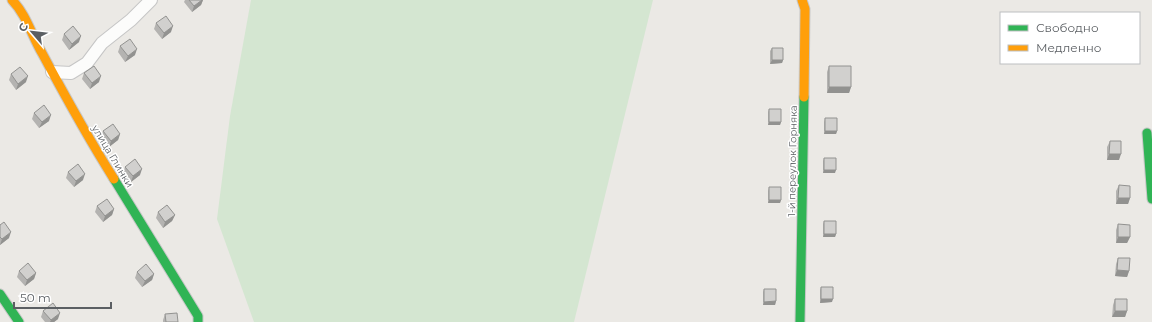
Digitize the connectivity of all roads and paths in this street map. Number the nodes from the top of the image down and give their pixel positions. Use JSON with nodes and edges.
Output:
{"nodes":[{"id":1,"x":12,"y":0,"type":"edge"},
{"id":2,"x":151,"y":0,"type":"edge"},
{"id":3,"x":802,"y":0,"type":"edge"},
{"id":4,"x":52,"y":72,"type":"junction"},
{"id":5,"x":1147,"y":133,"type":"dead end"},
{"id":6,"x":1152,"y":199,"type":"edge"},
{"id":7,"x":0,"y":294,"type":"edge"},
{"id":8,"x":20,"y":322,"type":"edge"},
{"id":9,"x":198,"y":322,"type":"edge"},
{"id":10,"x":800,"y":322,"type":"edge"}],
"edges":[{"from":1,"to":4,"type":"street","name":"улица Глинки"},
{"from":2,"to":4,"type":"street"},
{"from":3,"to":10,"type":"street","name":"1-й переулок Горняка"},
{"from":4,"to":9,"type":"street","name":"улица Глинки"},
{"from":5,"to":6,"type":"street"},
{"from":7,"to":8,"type":"street"}]}
